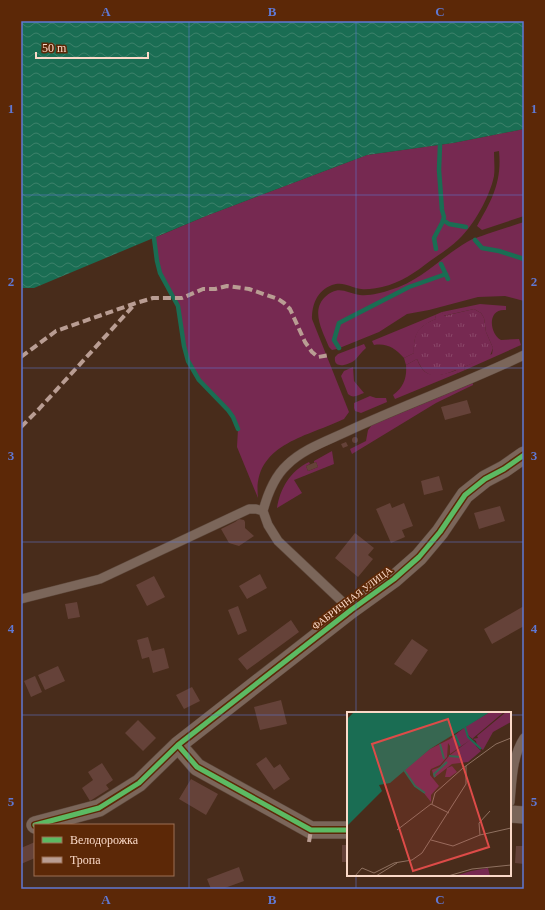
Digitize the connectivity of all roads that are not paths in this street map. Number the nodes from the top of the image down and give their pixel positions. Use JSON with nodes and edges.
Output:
{"nodes":[{"id":1,"x":524,"y":355,"type":"edge"},
{"id":2,"x":524,"y":455,"type":"edge"},
{"id":3,"x":263,"y":511,"type":"junction"},
{"id":4,"x":21,"y":599,"type":"edge"},
{"id":5,"x":351,"y":610,"type":"junction"},
{"id":6,"x":524,"y":738,"type":"edge"},
{"id":7,"x":178,"y":745,"type":"junction"},
{"id":8,"x":511,"y":794,"type":"edge"},
{"id":9,"x":511,"y":814,"type":"edge"},
{"id":10,"x":524,"y":815,"type":"edge"},
{"id":11,"x":39,"y":824,"type":"edge"},
{"id":12,"x":34,"y":825,"type":"edge"},
{"id":13,"x":21,"y":829,"type":"edge"},
{"id":14,"x":347,"y":830,"type":"edge"}],
"edges":[{"from":1,"to":3,"type":"lane"},
{"from":2,"to":5,"type":"street","name":"ФАБРИЧНАЯ УЛИЦА"},
{"from":3,"to":4,"type":"lane"},
{"from":3,"to":5,"type":"lane"},
{"from":5,"to":7,"type":"street","name":"ФАБРИЧНАЯ УЛИЦА"},
{"from":6,"to":8,"type":"lane"},
{"from":7,"to":11,"type":"street","name":"ФАБРИЧНАЯ УЛИЦА"},
{"from":7,"to":14,"type":"street"},
{"from":9,"to":10,"type":"street"},
{"from":12,"to":13,"type":"street","name":"ФАБРИЧНАЯ УЛИЦА"}]}
